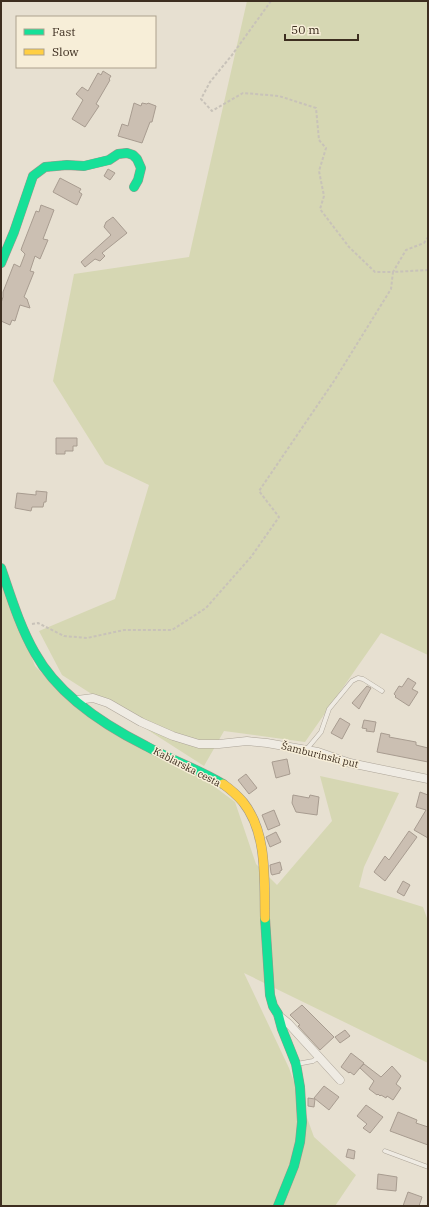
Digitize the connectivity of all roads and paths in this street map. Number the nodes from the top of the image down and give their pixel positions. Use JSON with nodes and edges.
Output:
{"nodes":[{"id":1,"x":271,"y":1,"type":"edge"},
{"id":2,"x":134,"y":187,"type":"dead end"},
{"id":3,"x":428,"y":237,"type":"edge"},
{"id":4,"x":1,"y":263,"type":"edge"},
{"id":5,"x":428,"y":270,"type":"edge"},
{"id":6,"x":393,"y":272,"type":"junction"},
{"id":7,"x":1,"y":568,"type":"edge"},
{"id":8,"x":23,"y":626,"type":"junction"},
{"id":9,"x":382,"y":691,"type":"dead end"},
{"id":10,"x":77,"y":700,"type":"junction"},
{"id":11,"x":306,"y":750,"type":"junction"},
{"id":12,"x":428,"y":778,"type":"edge"},
{"id":13,"x":278,"y":1014,"type":"junction"},
{"id":14,"x":319,"y":1057,"type":"junction"},
{"id":15,"x":296,"y":1064,"type":"junction"},
{"id":16,"x":340,"y":1080,"type":"dead end"},
{"id":17,"x":385,"y":1151,"type":"dead end"},
{"id":18,"x":428,"y":1167,"type":"edge"},
{"id":19,"x":278,"y":1206,"type":"edge"}],
"edges":[{"from":1,"to":6,"type":"path"},
{"from":2,"to":4,"type":"street"},
{"from":3,"to":6,"type":"path"},
{"from":5,"to":6,"type":"path"},
{"from":6,"to":8,"type":"path"},
{"from":7,"to":8,"type":"street","name":"Kablarska cesta"},
{"from":8,"to":10,"type":"street","name":"Kablarska cesta"},
{"from":9,"to":11,"type":"lane"},
{"from":10,"to":11,"type":"street","name":"Šamburinski put"},
{"from":10,"to":13,"type":"street","name":"Kablarska cesta"},
{"from":11,"to":12,"type":"street","name":"Šamburinski put"},
{"from":13,"to":14,"type":"street","name":"Kablarska cesta"},
{"from":13,"to":15,"type":"street","name":"Kablarska cesta"},
{"from":14,"to":15,"type":"lane"},
{"from":14,"to":16,"type":"street","name":"Kablarska cesta"},
{"from":15,"to":19,"type":"street","name":"Kablarska cesta"},
{"from":17,"to":18,"type":"lane"}]}
